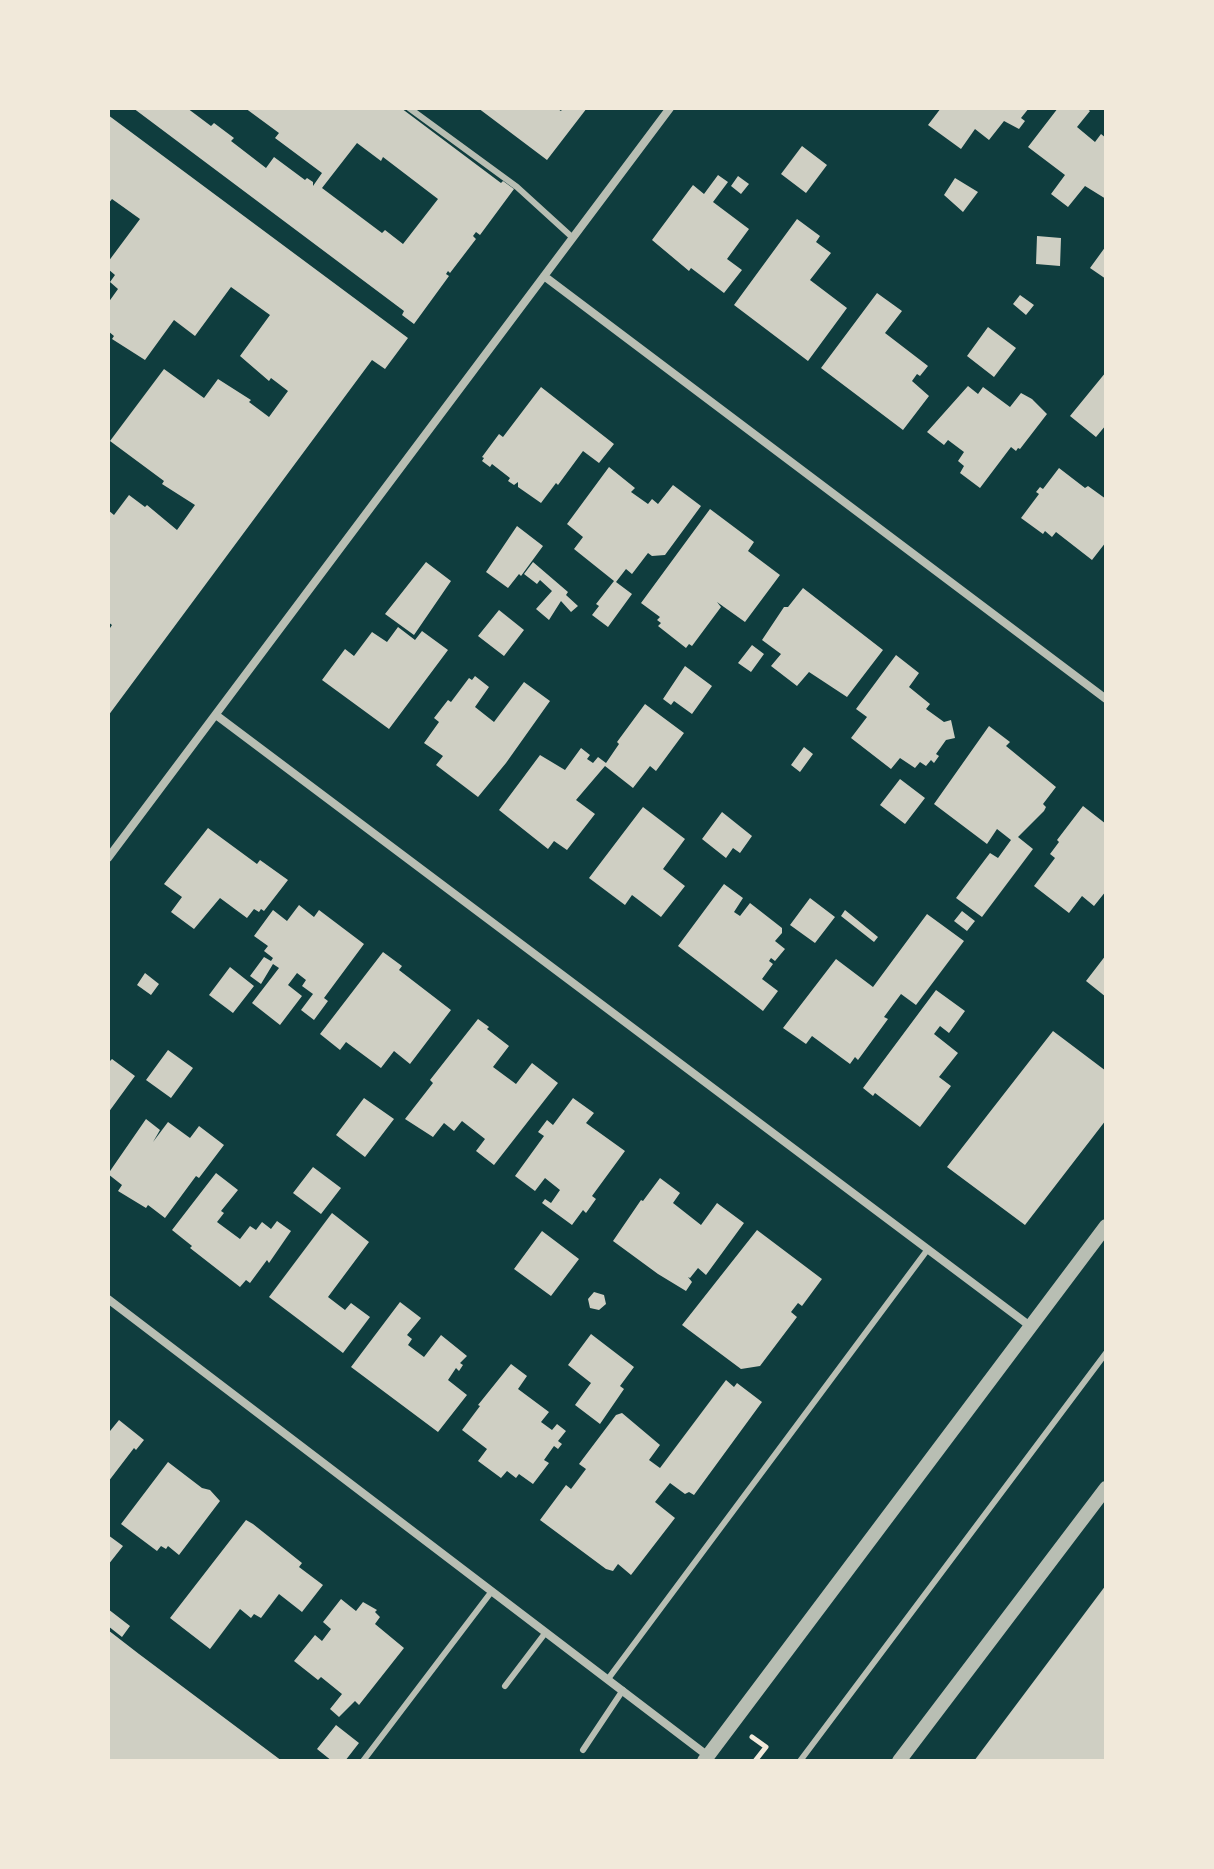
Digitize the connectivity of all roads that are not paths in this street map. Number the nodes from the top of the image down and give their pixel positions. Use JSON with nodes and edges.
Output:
{"nodes":[{"id":1,"x":409,"y":108,"type":"edge"},
{"id":2,"x":670,"y":108,"type":"edge"},
{"id":3,"x":573,"y":238,"type":"junction"},
{"id":4,"x":544,"y":276,"type":"junction"},
{"id":5,"x":1106,"y":699,"type":"edge"},
{"id":6,"x":216,"y":715,"type":"junction"},
{"id":7,"x":108,"y":858,"type":"edge"},
{"id":8,"x":1106,"y":1226,"type":"edge"},
{"id":9,"x":928,"y":1249,"type":"junction"},
{"id":10,"x":108,"y":1299,"type":"edge"},
{"id":11,"x":1030,"y":1326,"type":"junction"},
{"id":12,"x":1106,"y":1353,"type":"edge"},
{"id":13,"x":1106,"y":1488,"type":"edge"},
{"id":14,"x":492,"y":1591,"type":"junction"},
{"id":15,"x":546,"y":1632,"type":"junction"},
{"id":16,"x":608,"y":1679,"type":"junction"},
{"id":17,"x":505,"y":1686,"type":"dead end"},
{"id":18,"x":623,"y":1690,"type":"junction"},
{"id":19,"x":583,"y":1750,"type":"dead end"},
{"id":20,"x":706,"y":1758,"type":"edge"},
{"id":21,"x":363,"y":1761,"type":"edge"},
{"id":22,"x":800,"y":1761,"type":"edge"},
{"id":23,"x":899,"y":1761,"type":"edge"}],
"edges":[{"from":1,"to":3,"type":"lane"},
{"from":2,"to":3,"type":"street"},
{"from":3,"to":4,"type":"street"},
{"from":4,"to":5,"type":"street"},
{"from":4,"to":6,"type":"street"},
{"from":6,"to":7,"type":"street"},
{"from":6,"to":9,"type":"street"},
{"from":8,"to":11,"type":"street"},
{"from":9,"to":11,"type":"street"},
{"from":9,"to":16,"type":"lane"},
{"from":10,"to":14,"type":"street"},
{"from":11,"to":20,"type":"street"},
{"from":12,"to":22,"type":"lane"},
{"from":13,"to":23,"type":"street"},
{"from":14,"to":15,"type":"street"},
{"from":14,"to":21,"type":"lane"},
{"from":15,"to":16,"type":"street"},
{"from":15,"to":17,"type":"lane"},
{"from":16,"to":18,"type":"street"},
{"from":18,"to":19,"type":"lane"},
{"from":18,"to":20,"type":"street"}]}
